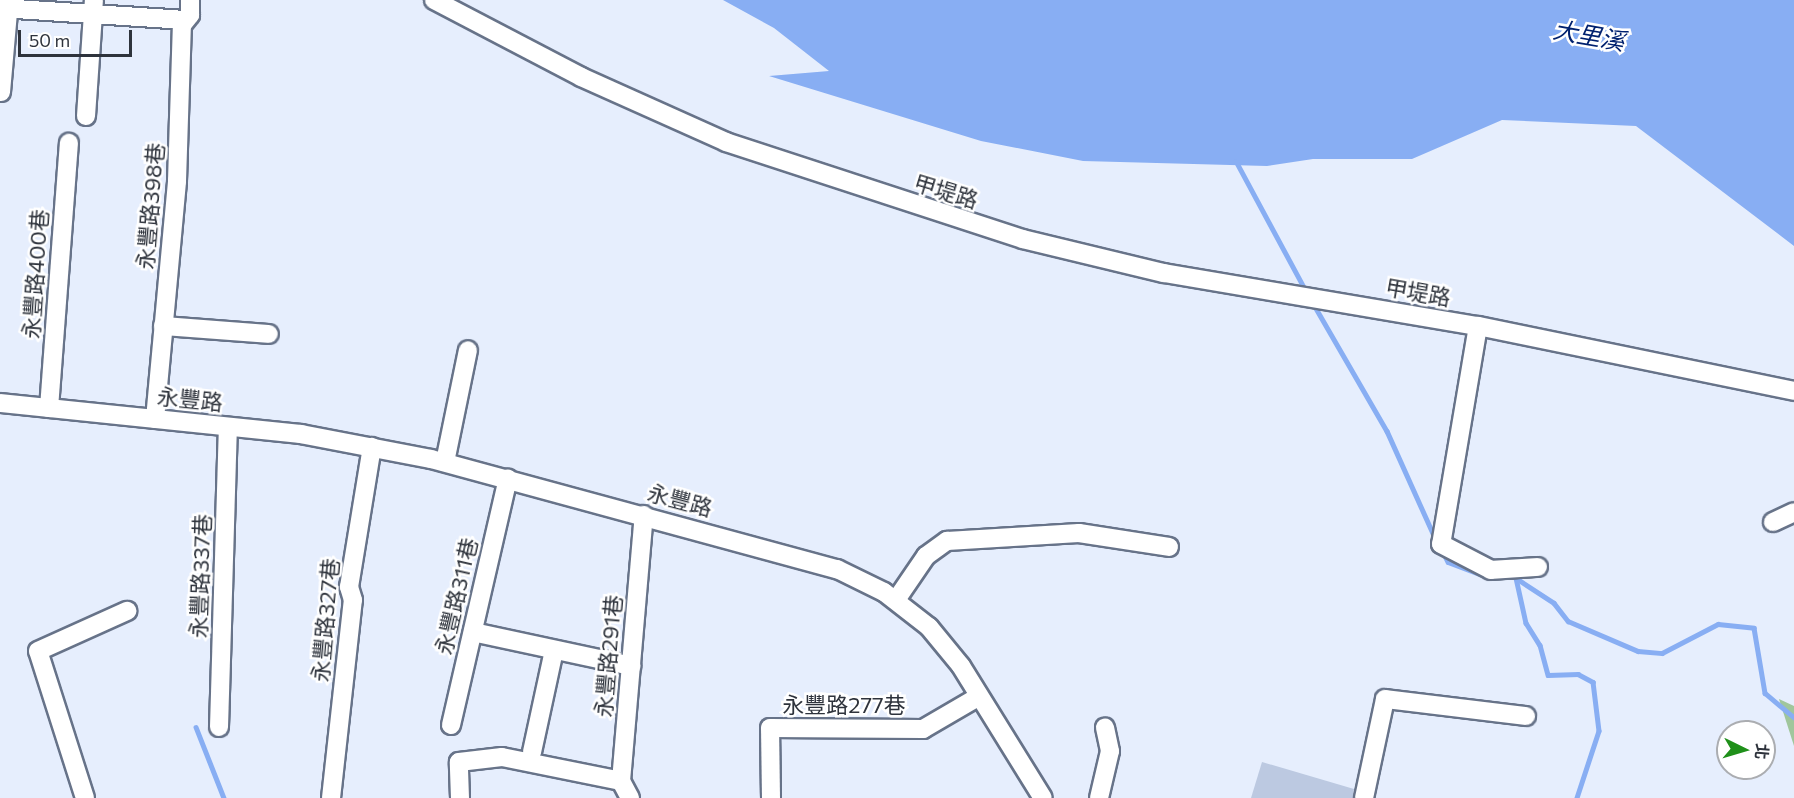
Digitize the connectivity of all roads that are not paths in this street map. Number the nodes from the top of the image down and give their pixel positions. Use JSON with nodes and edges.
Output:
{"nodes":[{"id":1,"x":190,"y":0,"type":"edge"},
{"id":2,"x":434,"y":0,"type":"edge"},
{"id":3,"x":6,"y":6,"type":"edge"},
{"id":4,"x":93,"y":7,"type":"edge"},
{"id":5,"x":185,"y":20,"type":"junction"},
{"id":6,"x":2,"y":92,"type":"dead end"},
{"id":7,"x":86,"y":116,"type":"dead end"},
{"id":8,"x":69,"y":143,"type":"dead end"},
{"id":9,"x":163,"y":326,"type":"junction"},
{"id":10,"x":1478,"y":326,"type":"junction"},
{"id":11,"x":269,"y":334,"type":"dead end"},
{"id":12,"x":468,"y":350,"type":"dead end"},
{"id":13,"x":1794,"y":391,"type":"edge"},
{"id":14,"x":0,"y":403,"type":"edge"},
{"id":15,"x":49,"y":408,"type":"junction"},
{"id":16,"x":155,"y":419,"type":"junction"},
{"id":17,"x":228,"y":427,"type":"junction"},
{"id":18,"x":372,"y":447,"type":"junction"},
{"id":19,"x":445,"y":462,"type":"junction"},
{"id":20,"x":508,"y":478,"type":"junction"},
{"id":21,"x":1794,"y":512,"type":"edge"},
{"id":22,"x":644,"y":515,"type":"junction"},
{"id":23,"x":1773,"y":522,"type":"dead end"},
{"id":24,"x":1168,"y":547,"type":"dead end"},
{"id":25,"x":1538,"y":567,"type":"dead end"},
{"id":26,"x":896,"y":600,"type":"junction"},
{"id":27,"x":127,"y":611,"type":"dead end"},
{"id":28,"x":473,"y":632,"type":"junction"},
{"id":29,"x":554,"y":650,"type":"junction"},
{"id":30,"x":631,"y":666,"type":"junction"},
{"id":31,"x":978,"y":697,"type":"junction"},
{"id":32,"x":1526,"y":716,"type":"dead end"},
{"id":33,"x":451,"y":725,"type":"dead end"},
{"id":34,"x":219,"y":727,"type":"dead end"},
{"id":35,"x":1105,"y":728,"type":"dead end"},
{"id":36,"x":532,"y":752,"type":"dead end"},
{"id":37,"x":621,"y":781,"type":"junction"},
{"id":38,"x":85,"y":798,"type":"edge"},
{"id":39,"x":331,"y":798,"type":"edge"},
{"id":40,"x":460,"y":798,"type":"edge"},
{"id":41,"x":630,"y":798,"type":"edge"},
{"id":42,"x":771,"y":798,"type":"edge"},
{"id":43,"x":1043,"y":798,"type":"edge"},
{"id":44,"x":1099,"y":798,"type":"edge"},
{"id":45,"x":1364,"y":798,"type":"edge"}],
"edges":[{"from":1,"to":5,"type":"street","name":"永豐路398巷"},
{"from":2,"to":10,"type":"street","name":"甲堤路"},
{"from":3,"to":4,"type":"street"},
{"from":3,"to":6,"type":"street"},
{"from":4,"to":5,"type":"street"},
{"from":4,"to":7,"type":"street"},
{"from":5,"to":9,"type":"street","name":"永豐路398巷"},
{"from":8,"to":15,"type":"street","name":"永豐路400巷"},
{"from":9,"to":11,"type":"street"},
{"from":9,"to":16,"type":"street","name":"永豐路398巷"},
{"from":10,"to":13,"type":"street","name":"甲堤路"},
{"from":10,"to":25,"type":"street","name":"甲堤路"},
{"from":12,"to":19,"type":"street"},
{"from":14,"to":15,"type":"street","name":"永豐路"},
{"from":15,"to":16,"type":"street","name":"永豐路"},
{"from":16,"to":17,"type":"street","name":"永豐路"},
{"from":17,"to":18,"type":"street","name":"永豐路"},
{"from":17,"to":34,"type":"street","name":"永豐路337巷"},
{"from":18,"to":19,"type":"street","name":"永豐路"},
{"from":18,"to":39,"type":"street","name":"永豐路327巷"},
{"from":19,"to":20,"type":"street","name":"永豐路"},
{"from":20,"to":22,"type":"street","name":"永豐路"},
{"from":20,"to":28,"type":"street","name":"永豐路311巷"},
{"from":21,"to":23,"type":"street"},
{"from":22,"to":26,"type":"street","name":"永豐路"},
{"from":22,"to":30,"type":"street","name":"永豐路291巷"},
{"from":24,"to":26,"type":"street"},
{"from":26,"to":31,"type":"street","name":"永豐路"},
{"from":27,"to":38,"type":"street"},
{"from":28,"to":29,"type":"street"},
{"from":28,"to":33,"type":"street","name":"永豐路311巷"},
{"from":29,"to":30,"type":"street"},
{"from":29,"to":36,"type":"street"},
{"from":30,"to":37,"type":"street","name":"永豐路291巷"},
{"from":31,"to":42,"type":"street","name":"永豐路277巷"},
{"from":31,"to":43,"type":"street","name":"永豐路"},
{"from":32,"to":45,"type":"street"},
{"from":35,"to":44,"type":"street"},
{"from":37,"to":40,"type":"street"},
{"from":37,"to":41,"type":"street"}]}
